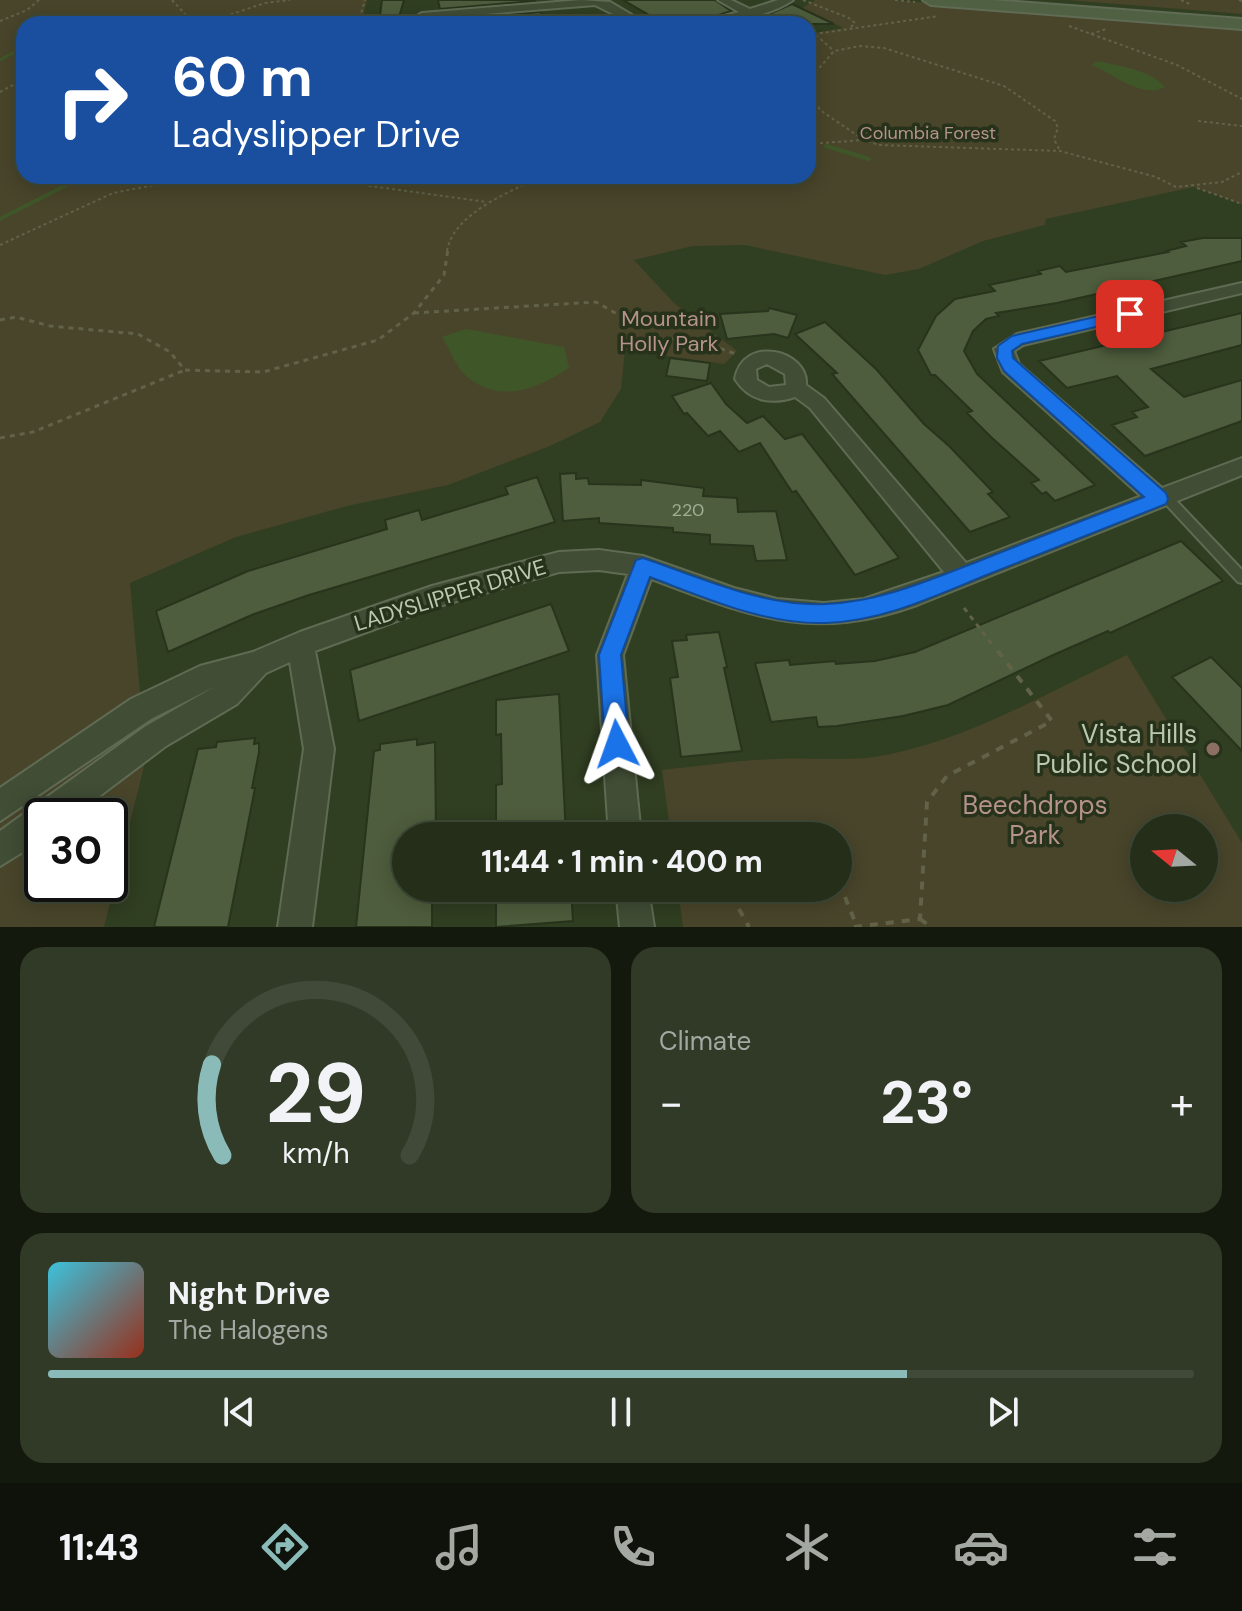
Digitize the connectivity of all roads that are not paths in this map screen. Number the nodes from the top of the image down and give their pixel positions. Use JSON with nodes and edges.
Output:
{"nodes":[{"id":1,"x":723,"y":0,"type":"edge"},
{"id":2,"x":788,"y":0,"type":"edge"},
{"id":3,"x":931,"y":0,"type":"edge"},
{"id":4,"x":1014,"y":0,"type":"edge"},
{"id":5,"x":1053,"y":4,"type":"edge"},
{"id":6,"x":749,"y":13,"type":"junction"},
{"id":7,"x":460,"y":16,"type":"edge"},
{"id":8,"x":627,"y":16,"type":"edge"},
{"id":9,"x":736,"y":16,"type":"edge"},
{"id":10,"x":1242,"y":18,"type":"edge"},
{"id":11,"x":1242,"y":24,"type":"edge"},
{"id":12,"x":1242,"y":288,"type":"edge"},
{"id":13,"x":796,"y":388,"type":"junction"},
{"id":14,"x":1242,"y":466,"type":"edge"},
{"id":15,"x":1162,"y":498,"type":"junction"},
{"id":16,"x":643,"y":566,"type":"junction"},
{"id":17,"x":961,"y":575,"type":"junction"},
{"id":18,"x":1242,"y":578,"type":"edge"},
{"id":19,"x":300,"y":644,"type":"junction"},
{"id":20,"x":256,"y":664,"type":"junction"},
{"id":21,"x":72,"y":798,"type":"edge"},
{"id":22,"x":0,"y":806,"type":"edge"},
{"id":23,"x":624,"y":822,"type":"edge"},
{"id":24,"x":24,"y":833,"type":"edge"},
{"id":25,"x":0,"y":850,"type":"edge"},
{"id":26,"x":634,"y":902,"type":"edge"},
{"id":27,"x":295,"y":927,"type":"edge"},
{"id":28,"x":637,"y":927,"type":"edge"}],
"edges":[{"from":1,"to":6,"type":"street"},
{"from":2,"to":6,"type":"street"},
{"from":3,"to":5,"type":"main road"},
{"from":4,"to":5,"type":"main road"},
{"from":5,"to":10,"type":"main road"},
{"from":5,"to":11,"type":"main road"},
{"from":6,"to":9,"type":"street"},
{"from":7,"to":8,"type":"street"},
{"from":12,"to":15,"type":"street"},
{"from":13,"to":13,"type":"street"},
{"from":13,"to":17,"type":"street"},
{"from":14,"to":15,"type":"street","name":"LADYSLIPPER DRIVE"},
{"from":15,"to":17,"type":"street","name":"LADYSLIPPER DRIVE"},
{"from":15,"to":18,"type":"lane"},
{"from":16,"to":17,"type":"street","name":"LADYSLIPPER DRIVE"},
{"from":16,"to":19,"type":"street","name":"LADYSLIPPER DRIVE"},
{"from":16,"to":23,"type":"street"},
{"from":19,"to":20,"type":"street","name":"LADYSLIPPER DRIVE"},
{"from":19,"to":27,"type":"street"},
{"from":20,"to":21,"type":"street","name":"LADYSLIPPER DRIVE"},
{"from":20,"to":22,"type":"street","name":"LADYSLIPPER DRIVE"},
{"from":24,"to":25,"type":"street"},
{"from":26,"to":28,"type":"street"}]}
